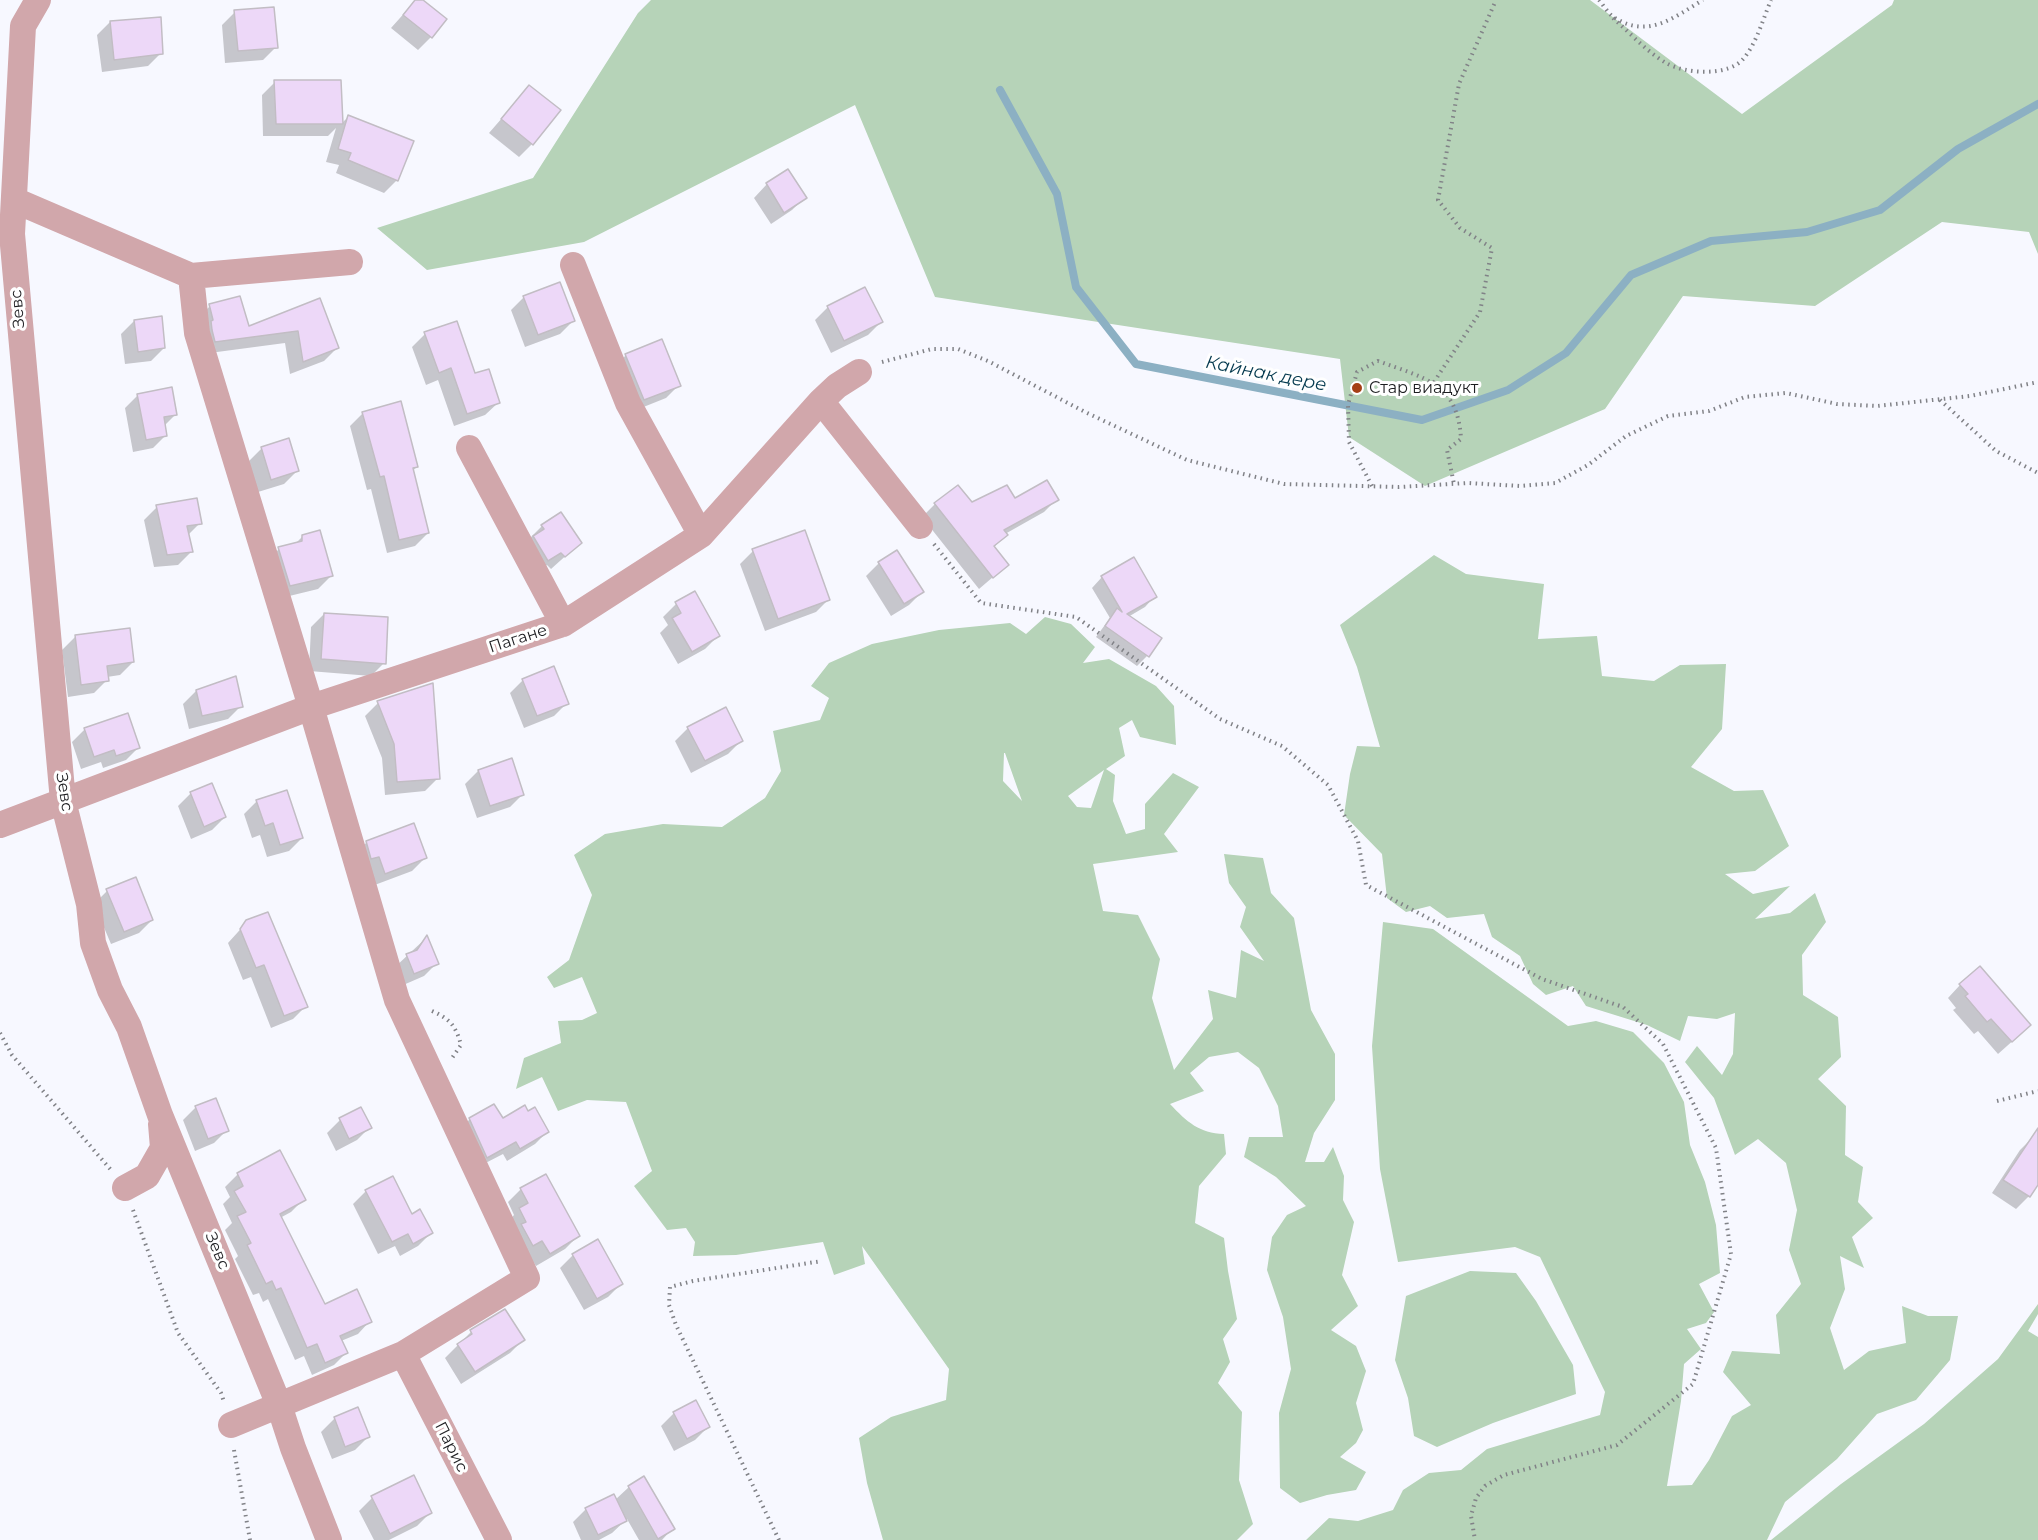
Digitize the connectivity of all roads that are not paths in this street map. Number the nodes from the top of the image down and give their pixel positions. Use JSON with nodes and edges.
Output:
{"nodes":[{"id":1,"x":39,"y":0,"type":"edge"},
{"id":2,"x":14,"y":200,"type":"junction"},
{"id":3,"x":350,"y":262,"type":"dead end"},
{"id":4,"x":573,"y":265,"type":"dead end"},
{"id":5,"x":191,"y":276,"type":"junction"},
{"id":6,"x":859,"y":372,"type":"road end"},
{"id":7,"x":821,"y":401,"type":"junction"},
{"id":8,"x":469,"y":448,"type":"dead end"},
{"id":9,"x":920,"y":526,"type":"road end"},
{"id":10,"x":701,"y":535,"type":"junction"},
{"id":11,"x":563,"y":624,"type":"junction"},
{"id":12,"x":311,"y":707,"type":"junction"},
{"id":13,"x":63,"y":801,"type":"junction"},
{"id":14,"x":0,"y":825,"type":"edge"},
{"id":15,"x":160,"y":1115,"type":"junction"},
{"id":16,"x":125,"y":1188,"type":"road end"},
{"id":17,"x":403,"y":1354,"type":"junction"},
{"id":18,"x":279,"y":1405,"type":"junction"},
{"id":19,"x":231,"y":1425,"type":"road end"},
{"id":20,"x":329,"y":1540,"type":"edge"},
{"id":21,"x":499,"y":1540,"type":"edge"}],
"edges":[{"from":1,"to":2,"type":"street","name":"Зевс"},
{"from":2,"to":5,"type":"street"},
{"from":2,"to":13,"type":"street","name":"Зевс"},
{"from":3,"to":5,"type":"street"},
{"from":4,"to":10,"type":"street"},
{"from":5,"to":12,"type":"street"},
{"from":6,"to":7,"type":"street","name":"Пагане"},
{"from":7,"to":9,"type":"street"},
{"from":7,"to":10,"type":"street","name":"Пагане"},
{"from":8,"to":11,"type":"street"},
{"from":10,"to":11,"type":"street","name":"Пагане"},
{"from":11,"to":12,"type":"street","name":"Пагане"},
{"from":12,"to":13,"type":"street","name":"Пагане"},
{"from":12,"to":17,"type":"street"},
{"from":13,"to":14,"type":"street","name":"Пагане"},
{"from":13,"to":15,"type":"street","name":"Зевс"},
{"from":15,"to":16,"type":"street"},
{"from":15,"to":18,"type":"street","name":"Зевс"},
{"from":17,"to":18,"type":"street"},
{"from":17,"to":21,"type":"street","name":"Парис"},
{"from":18,"to":19,"type":"street"},
{"from":18,"to":20,"type":"street","name":"Зевс"}]}
